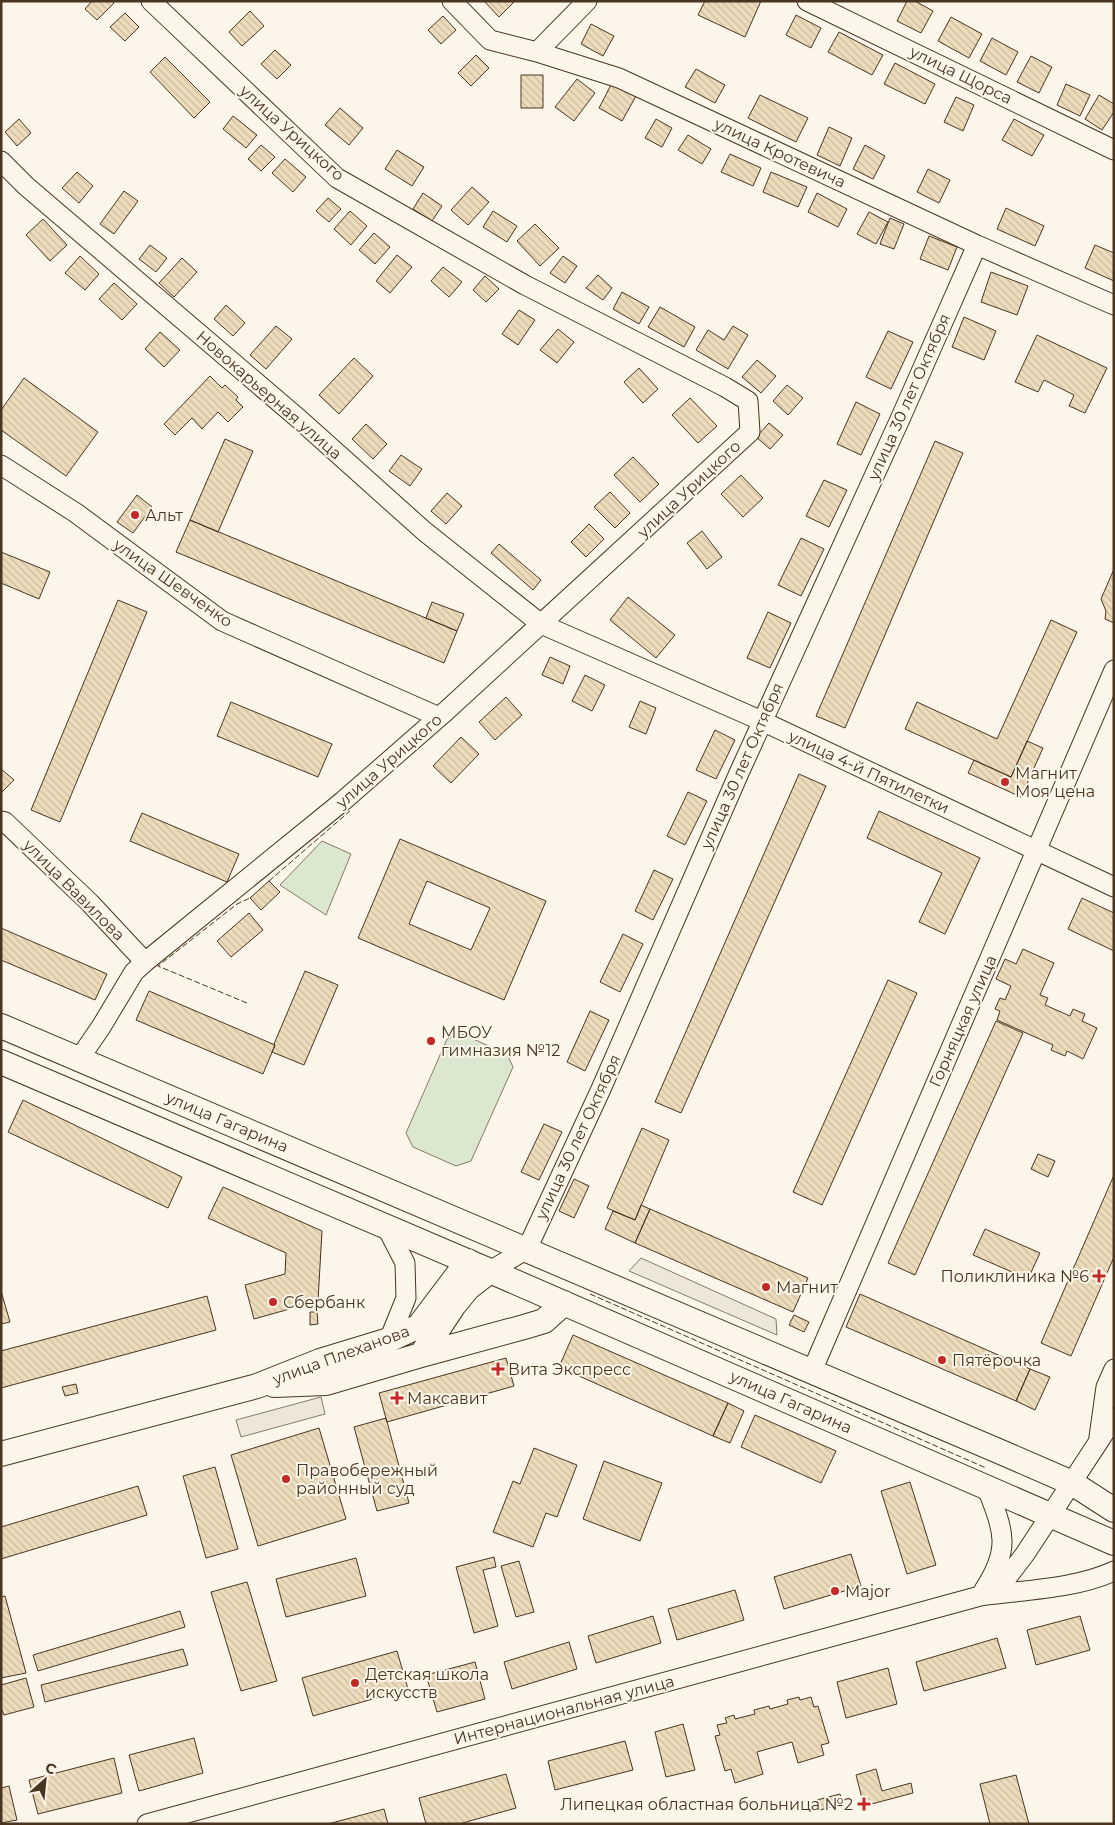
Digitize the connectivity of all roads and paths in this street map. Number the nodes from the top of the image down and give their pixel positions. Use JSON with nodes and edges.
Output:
{"nodes":[{"id":1,"x":151,"y":1,"type":"edge"},
{"id":2,"x":452,"y":1,"type":"edge"},
{"id":3,"x":587,"y":1,"type":"edge"},
{"id":4,"x":807,"y":1,"type":"edge"},
{"id":5,"x":537,"y":52,"type":"junction"},
{"id":6,"x":1114,"y":150,"type":"edge"},
{"id":7,"x":1,"y":161,"type":"edge"},
{"id":8,"x":977,"y":245,"type":"junction"},
{"id":9,"x":1114,"y":305,"type":"edge"},
{"id":10,"x":1,"y":465,"type":"edge"},
{"id":11,"x":541,"y":624,"type":"junction"},
{"id":12,"x":1114,"y":670,"type":"edge"},
{"id":13,"x":439,"y":717,"type":"junction"},
{"id":14,"x":762,"y":721,"type":"junction"},
{"id":15,"x":1,"y":820,"type":"edge"},
{"id":16,"x":1037,"y":851,"type":"junction"},
{"id":17,"x":1114,"y":887,"type":"edge"},
{"id":18,"x":144,"y":962,"type":"junction"},
{"id":19,"x":1,"y":1026,"type":"edge"},
{"id":20,"x":79,"y":1058,"type":"junction"},
{"id":21,"x":1,"y":1062,"type":"edge"},
{"id":22,"x":50,"y":1082,"type":"junction"},
{"id":23,"x":453,"y":1218,"type":"junction"},
{"id":24,"x":386,"y":1226,"type":"junction"},
{"id":25,"x":527,"y":1249,"type":"junction"},
{"id":26,"x":468,"y":1262,"type":"junction"},
{"id":27,"x":490,"y":1271,"type":"junction"},
{"id":28,"x":564,"y":1303,"type":"junction"},
{"id":29,"x":454,"y":1305,"type":"junction"},
{"id":30,"x":389,"y":1340,"type":"junction"},
{"id":31,"x":421,"y":1355,"type":"junction"},
{"id":32,"x":1114,"y":1369,"type":"edge"},
{"id":33,"x":812,"y":1371,"type":"junction"},
{"id":34,"x":258,"y":1386,"type":"junction"},
{"id":35,"x":1114,"y":1418,"type":"edge"},
{"id":36,"x":1098,"y":1441,"type":"junction"},
{"id":37,"x":1,"y":1454,"type":"edge"},
{"id":38,"x":1072,"y":1483,"type":"junction"},
{"id":39,"x":987,"y":1488,"type":"junction"},
{"id":40,"x":1114,"y":1510,"type":"edge"},
{"id":41,"x":1050,"y":1516,"type":"junction"},
{"id":42,"x":1114,"y":1543,"type":"edge"},
{"id":43,"x":1114,"y":1571,"type":"edge"},
{"id":44,"x":980,"y":1596,"type":"junction"},
{"id":45,"x":147,"y":1824,"type":"edge"}],
"edges":[{"from":1,"to":11,"type":"street","name":"улица Урицкого"},
{"from":2,"to":5,"type":"street","name":"улица Кротевича"},
{"from":3,"to":5,"type":"street"},
{"from":4,"to":6,"type":"street","name":"улица Щорса"},
{"from":5,"to":8,"type":"street","name":"улица Кротевича"},
{"from":7,"to":11,"type":"street","name":"Новокарьерная улица"},
{"from":8,"to":9,"type":"street","name":"улица Кротевича"},
{"from":8,"to":14,"type":"street","name":"улица 30 лет Октября"},
{"from":10,"to":13,"type":"street","name":"улица Шевченко"},
{"from":11,"to":13,"type":"street","name":"улица Урицкого"},
{"from":11,"to":14,"type":"street","name":"улица 4-й Пятилетки"},
{"from":12,"to":16,"type":"street","name":"Горняцкая улица"},
{"from":13,"to":18,"type":"street","name":"улица Урицкого"},
{"from":14,"to":16,"type":"street","name":"улица 4-й Пятилетки"},
{"from":14,"to":25,"type":"street","name":"улица 30 лет Октября"},
{"from":15,"to":18,"type":"street","name":"улица Вавилова"},
{"from":16,"to":17,"type":"street","name":"улица 4-й Пятилетки"},
{"from":16,"to":33,"type":"street","name":"Горняцкая улица"},
{"from":18,"to":20,"type":"street","name":"улица Урицкого"},
{"from":19,"to":20,"type":"main road","name":"улица Гагарина"},
{"from":20,"to":22,"type":"main road"},
{"from":20,"to":23,"type":"main road","name":"улица Гагарина"},
{"from":21,"to":22,"type":"main road","name":"улица Гагарина"},
{"from":22,"to":24,"type":"main road","name":"улица Гагарина"},
{"from":23,"to":25,"type":"main road","name":"улица Гагарина"},
{"from":23,"to":26,"type":"main road"},
{"from":24,"to":26,"type":"main road","name":"улица Гагарина"},
{"from":24,"to":30,"type":"street"},
{"from":25,"to":26,"type":"main road"},
{"from":25,"to":27,"type":"street"},
{"from":25,"to":33,"type":"main road","name":"улица Гагарина"},
{"from":26,"to":27,"type":"main road","name":"улица Гагарина"},
{"from":26,"to":29,"type":"main road","name":"улица Плеханова"},
{"from":26,"to":30,"type":"main road","name":"улица Плеханова"},
{"from":27,"to":28,"type":"main road","name":"улица Гагарина"},
{"from":27,"to":29,"type":"main road","name":"улица Плеханова"},
{"from":28,"to":31,"type":"main road","name":"улица Плеханова"},
{"from":28,"to":39,"type":"main road","name":"улица Гагарина"},
{"from":29,"to":31,"type":"main road","name":"улица Плеханова"},
{"from":30,"to":34,"type":"main road","name":"улица Плеханова"},
{"from":31,"to":34,"type":"main road","name":"улица Плеханова"},
{"from":32,"to":36,"type":"street"},
{"from":33,"to":38,"type":"main road","name":"улица Гагарина"},
{"from":34,"to":37,"type":"main road","name":"улица Плеханова"},
{"from":35,"to":36,"type":"street"},
{"from":36,"to":38,"type":"street"},
{"from":38,"to":40,"type":"main road","name":"улица Гагарина"},
{"from":38,"to":41,"type":"street"},
{"from":39,"to":41,"type":"main road","name":"улица Гагарина"},
{"from":39,"to":44,"type":"street"},
{"from":41,"to":42,"type":"main road","name":"улица Гагарина"},
{"from":41,"to":44,"type":"street"},
{"from":43,"to":44,"type":"street"},
{"from":44,"to":45,"type":"street","name":"Интернациональная улица"}]}
